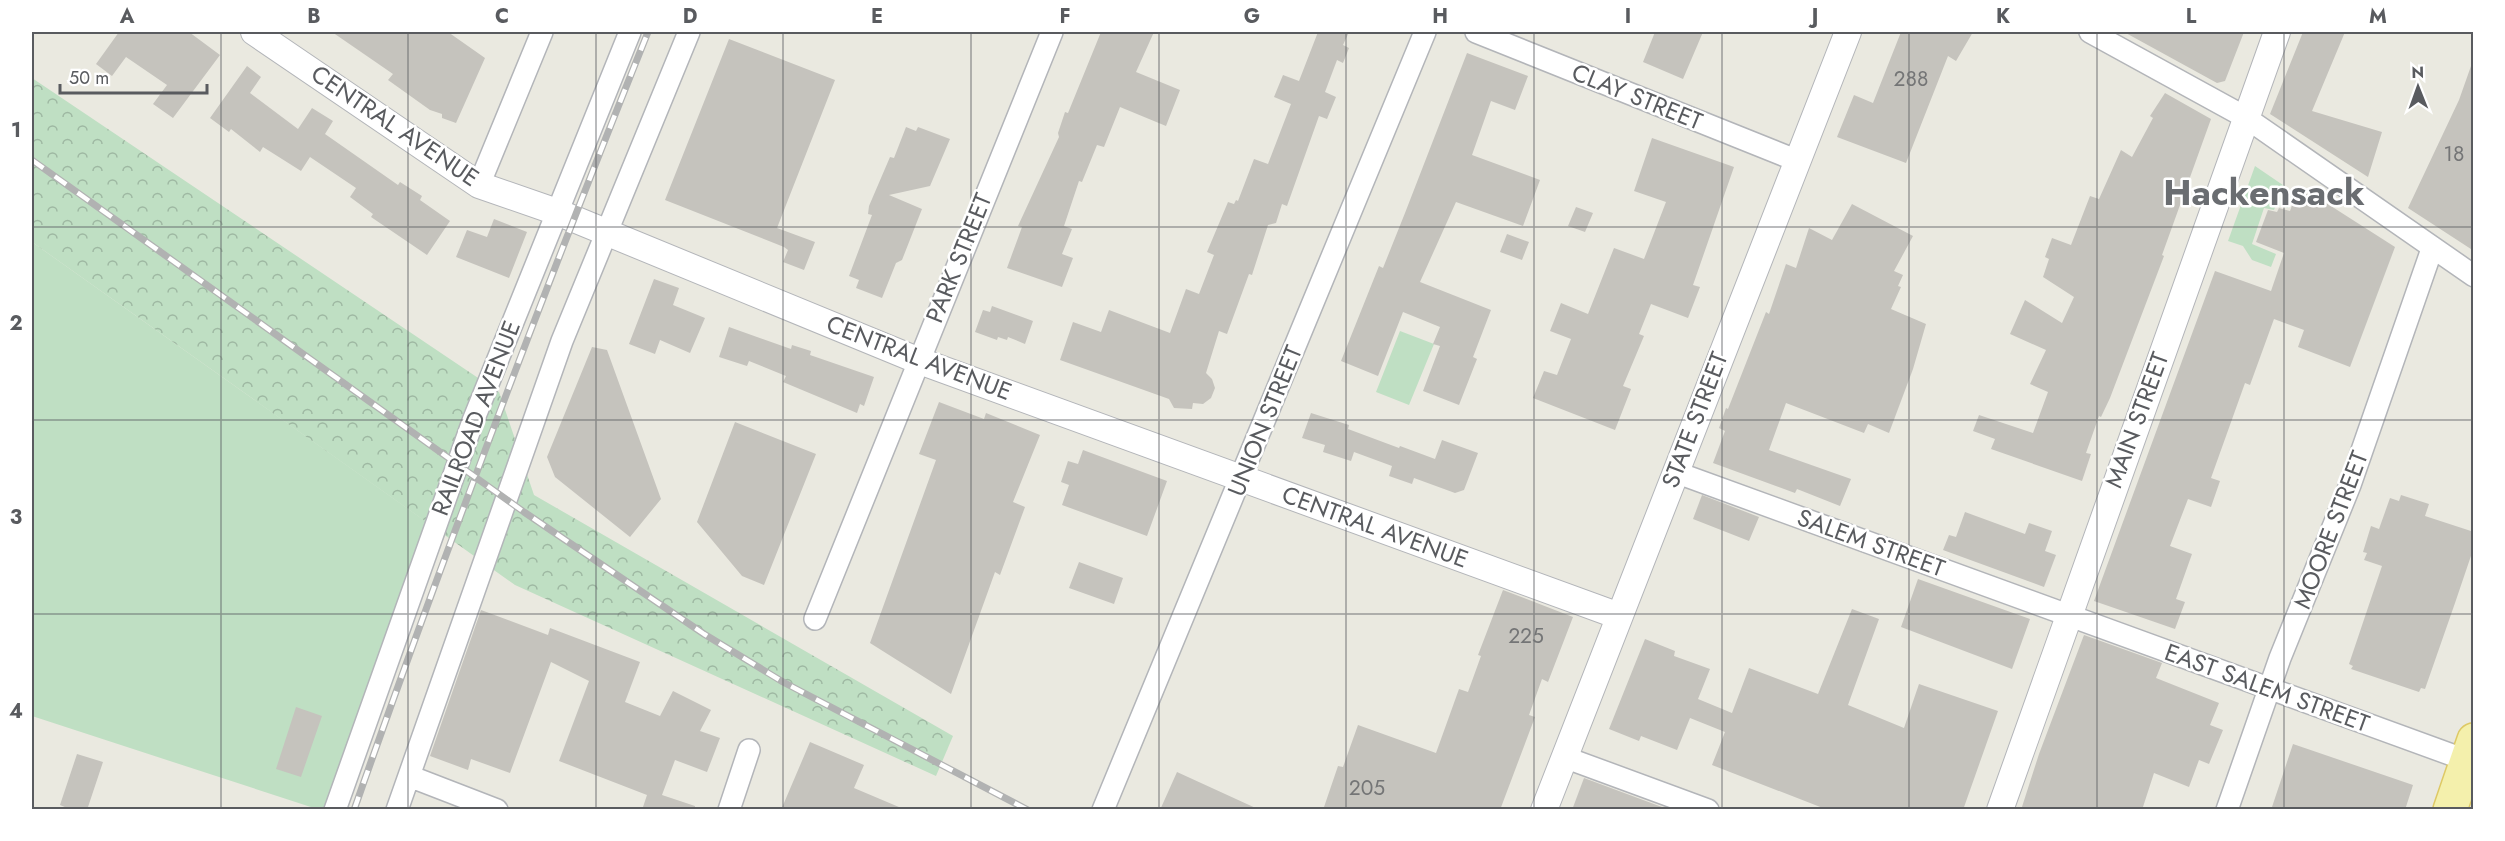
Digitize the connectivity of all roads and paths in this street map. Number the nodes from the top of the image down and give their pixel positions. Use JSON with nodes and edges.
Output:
{"nodes":[{"id":1,"x":254,"y":32,"type":"edge"},
{"id":2,"x":542,"y":32,"type":"edge"},
{"id":3,"x":630,"y":32,"type":"edge"},
{"id":4,"x":689,"y":32,"type":"edge"},
{"id":5,"x":1052,"y":32,"type":"edge"},
{"id":6,"x":1425,"y":32,"type":"edge"},
{"id":7,"x":1476,"y":32,"type":"edge"},
{"id":8,"x":1848,"y":32,"type":"edge"},
{"id":9,"x":2090,"y":32,"type":"edge"},
{"id":10,"x":2277,"y":32,"type":"edge"},
{"id":11,"x":2245,"y":117,"type":"junction"},
{"id":12,"x":1798,"y":161,"type":"junction"},
{"id":13,"x":479,"y":185,"type":"junction"},
{"id":14,"x":557,"y":212,"type":"junction"},
{"id":15,"x":608,"y":233,"type":"junction"},
{"id":16,"x":2432,"y":249,"type":"junction"},
{"id":17,"x":2474,"y":276,"type":"edge"},
{"id":18,"x":917,"y":360,"type":"junction"},
{"id":19,"x":1675,"y":472,"type":"junction"},
{"id":20,"x":1241,"y":478,"type":"junction"},
{"id":21,"x":2068,"y":615,"type":"junction"},
{"id":22,"x":1619,"y":616,"type":"junction"},
{"id":23,"x":815,"y":619,"type":"dead end"},
{"id":24,"x":2269,"y":689,"type":"junction"},
{"id":25,"x":749,"y":750,"type":"dead end"},
{"id":26,"x":2470,"y":750,"type":"edge"},
{"id":27,"x":1564,"y":758,"type":"junction"},
{"id":28,"x":409,"y":776,"type":"junction"},
{"id":29,"x":335,"y":810,"type":"edge"},
{"id":30,"x":397,"y":810,"type":"edge"},
{"id":31,"x":497,"y":810,"type":"edge"},
{"id":32,"x":729,"y":810,"type":"edge"},
{"id":33,"x":1103,"y":810,"type":"edge"},
{"id":34,"x":1544,"y":810,"type":"edge"},
{"id":35,"x":1708,"y":810,"type":"edge"},
{"id":36,"x":2000,"y":810,"type":"edge"},
{"id":37,"x":2227,"y":810,"type":"edge"},
{"id":38,"x":2450,"y":810,"type":"edge"}],
"edges":[{"from":1,"to":13,"type":"street","name":"CENTRAL AVENUE"},
{"from":2,"to":13,"type":"street"},
{"from":3,"to":14,"type":"street","name":"RAILROAD AVENUE"},
{"from":4,"to":15,"type":"street"},
{"from":5,"to":18,"type":"street","name":"PARK STREET"},
{"from":6,"to":20,"type":"street","name":"UNION STREET"},
{"from":7,"to":12,"type":"street","name":"CLAY STREET"},
{"from":8,"to":12,"type":"street","name":"STATE STREET"},
{"from":9,"to":11,"type":"street"},
{"from":10,"to":11,"type":"street","name":"MAIN STREET"},
{"from":11,"to":16,"type":"street"},
{"from":11,"to":21,"type":"street","name":"MAIN STREET"},
{"from":12,"to":19,"type":"street","name":"STATE STREET"},
{"from":13,"to":14,"type":"street","name":"CENTRAL AVENUE"},
{"from":14,"to":15,"type":"street","name":"CENTRAL AVENUE"},
{"from":14,"to":29,"type":"street","name":"RAILROAD AVENUE"},
{"from":15,"to":18,"type":"street","name":"CENTRAL AVENUE"},
{"from":15,"to":28,"type":"street"},
{"from":16,"to":17,"type":"street"},
{"from":16,"to":24,"type":"street","name":"MOORE STREET"},
{"from":18,"to":20,"type":"street","name":"CENTRAL AVENUE"},
{"from":18,"to":23,"type":"street","name":"PARK STREET"},
{"from":19,"to":21,"type":"street","name":"SALEM STREET"},
{"from":19,"to":22,"type":"street","name":"STATE STREET"},
{"from":20,"to":22,"type":"street","name":"CENTRAL AVENUE"},
{"from":20,"to":33,"type":"street","name":"UNION STREET"},
{"from":21,"to":24,"type":"street","name":"EAST SALEM STREET"},
{"from":21,"to":36,"type":"street","name":"MAIN STREET"},
{"from":22,"to":27,"type":"street","name":"STATE STREET"},
{"from":24,"to":26,"type":"street","name":"EAST SALEM STREET"},
{"from":24,"to":37,"type":"street","name":"MOORE STREET"},
{"from":25,"to":32,"type":"street"},
{"from":26,"to":38,"type":"main road"},
{"from":27,"to":34,"type":"street","name":"STATE STREET"},
{"from":27,"to":35,"type":"street"},
{"from":28,"to":30,"type":"street"},
{"from":28,"to":31,"type":"street"}]}
